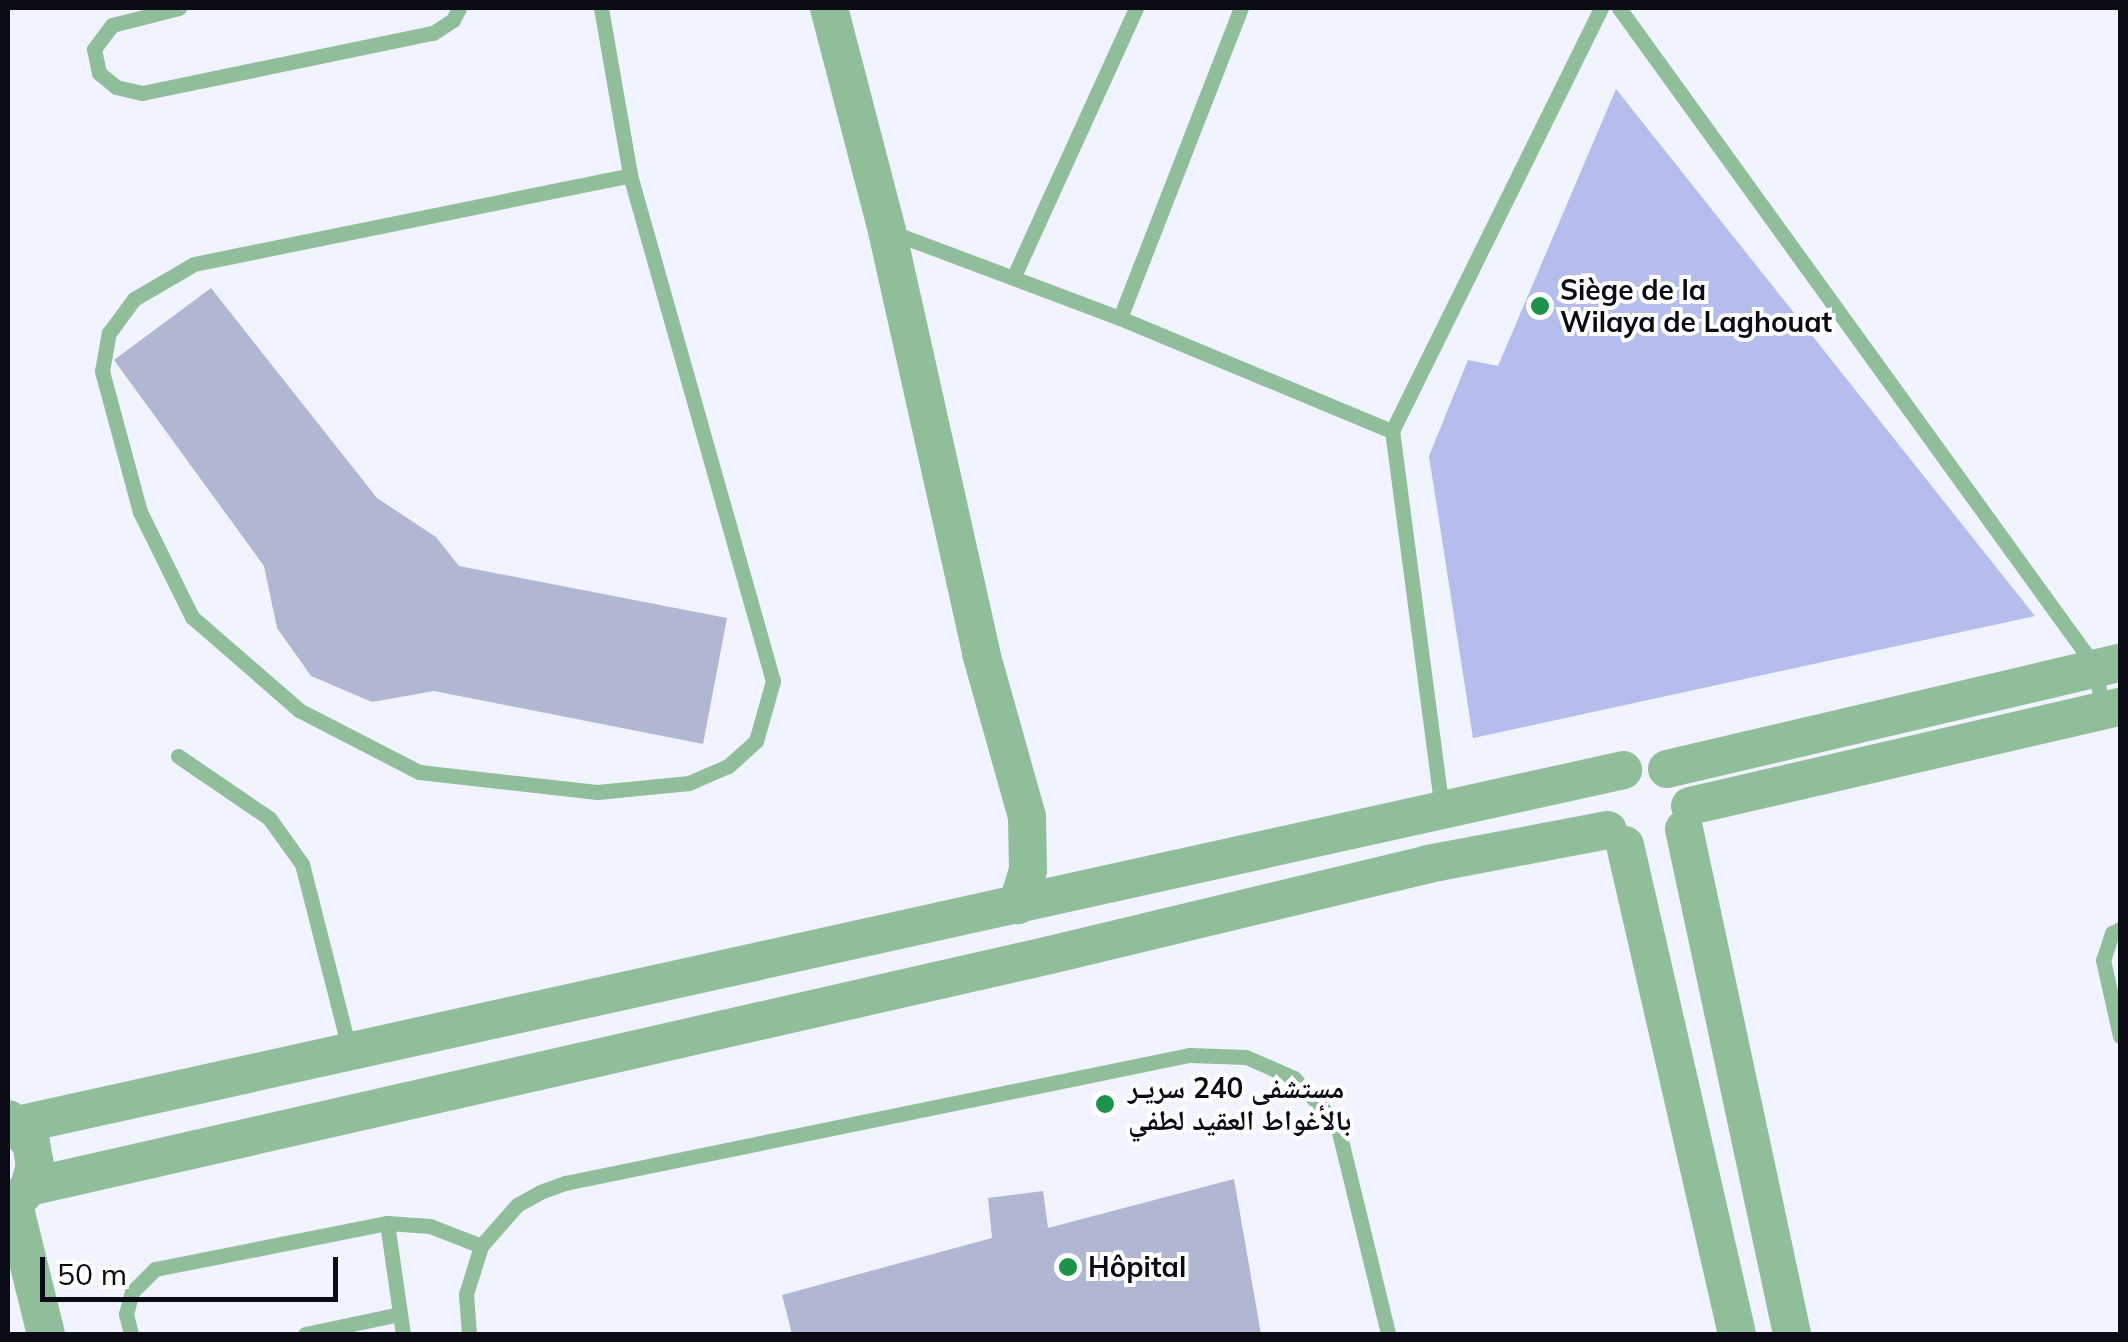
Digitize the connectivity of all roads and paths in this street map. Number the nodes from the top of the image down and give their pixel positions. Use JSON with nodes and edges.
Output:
{"nodes":[{"id":1,"x":179,"y":8,"type":"edge"},
{"id":2,"x":459,"y":8,"type":"edge"},
{"id":3,"x":601,"y":8,"type":"edge"},
{"id":4,"x":829,"y":8,"type":"edge"},
{"id":5,"x":1136,"y":8,"type":"edge"},
{"id":6,"x":1241,"y":8,"type":"edge"},
{"id":7,"x":1601,"y":8,"type":"edge"},
{"id":8,"x":1619,"y":8,"type":"edge"},
{"id":9,"x":630,"y":176,"type":"junction"},
{"id":10,"x":887,"y":231,"type":"junction"},
{"id":11,"x":1014,"y":276,"type":"junction"},
{"id":12,"x":1120,"y":318,"type":"junction"},
{"id":13,"x":1392,"y":431,"type":"junction"},
{"id":14,"x":2108,"y":666,"type":"edge"},
{"id":15,"x":2111,"y":709,"type":"edge"},
{"id":16,"x":178,"y":756,"type":"dead end"},
{"id":17,"x":1667,"y":769,"type":"junction"},
{"id":18,"x":1623,"y":770,"type":"junction"},
{"id":19,"x":1442,"y":810,"type":"junction"},
{"id":20,"x":1028,"y":817,"type":"junction"},
{"id":21,"x":1687,"y":818,"type":"junction"},
{"id":22,"x":1617,"y":838,"type":"junction"},
{"id":23,"x":1072,"y":893,"type":"junction"},
{"id":24,"x":1018,"y":905,"type":"junction"},
{"id":25,"x":2120,"y":929,"type":"edge"},
{"id":26,"x":2120,"y":1036,"type":"edge"},
{"id":27,"x":350,"y":1049,"type":"junction"},
{"id":28,"x":12,"y":1122,"type":"edge"},
{"id":29,"x":17,"y":1200,"type":"edge"},
{"id":30,"x":387,"y":1223,"type":"junction"},
{"id":31,"x":482,"y":1246,"type":"junction"},
{"id":32,"x":400,"y":1314,"type":"junction"},
{"id":33,"x":46,"y":1334,"type":"edge"},
{"id":34,"x":131,"y":1334,"type":"edge"},
{"id":35,"x":305,"y":1334,"type":"edge"},
{"id":36,"x":403,"y":1334,"type":"edge"},
{"id":37,"x":469,"y":1334,"type":"edge"},
{"id":38,"x":1388,"y":1334,"type":"edge"},
{"id":39,"x":1737,"y":1334,"type":"edge"},
{"id":40,"x":1792,"y":1334,"type":"edge"}],
"edges":[{"from":1,"to":2,"type":"lane"},
{"from":3,"to":9,"type":"lane"},
{"from":4,"to":10,"type":"street"},
{"from":5,"to":11,"type":"lane"},
{"from":6,"to":12,"type":"lane"},
{"from":7,"to":13,"type":"lane"},
{"from":8,"to":14,"type":"lane"},
{"from":9,"to":9,"type":"lane"},
{"from":10,"to":11,"type":"lane"},
{"from":10,"to":20,"type":"street"},
{"from":11,"to":12,"type":"lane"},
{"from":12,"to":13,"type":"lane"},
{"from":13,"to":19,"type":"lane"},
{"from":14,"to":15,"type":"lane"},
{"from":14,"to":17,"type":"street"},
{"from":15,"to":21,"type":"street"},
{"from":16,"to":27,"type":"lane"},
{"from":17,"to":18,"type":"street"},
{"from":17,"to":21,"type":"street"},
{"from":18,"to":19,"type":"street"},
{"from":18,"to":22,"type":"street"},
{"from":19,"to":23,"type":"street"},
{"from":20,"to":23,"type":"street"},
{"from":20,"to":24,"type":"street"},
{"from":21,"to":22,"type":"street"},
{"from":21,"to":40,"type":"street"},
{"from":22,"to":29,"type":"street"},
{"from":22,"to":39,"type":"street"},
{"from":23,"to":24,"type":"street"},
{"from":24,"to":27,"type":"street"},
{"from":25,"to":26,"type":"lane"},
{"from":27,"to":28,"type":"street"},
{"from":28,"to":29,"type":"street"},
{"from":29,"to":33,"type":"street"},
{"from":30,"to":31,"type":"lane"},
{"from":30,"to":32,"type":"lane"},
{"from":30,"to":34,"type":"lane"},
{"from":31,"to":37,"type":"lane"},
{"from":31,"to":38,"type":"lane"},
{"from":32,"to":35,"type":"lane"},
{"from":32,"to":36,"type":"lane"}]}
